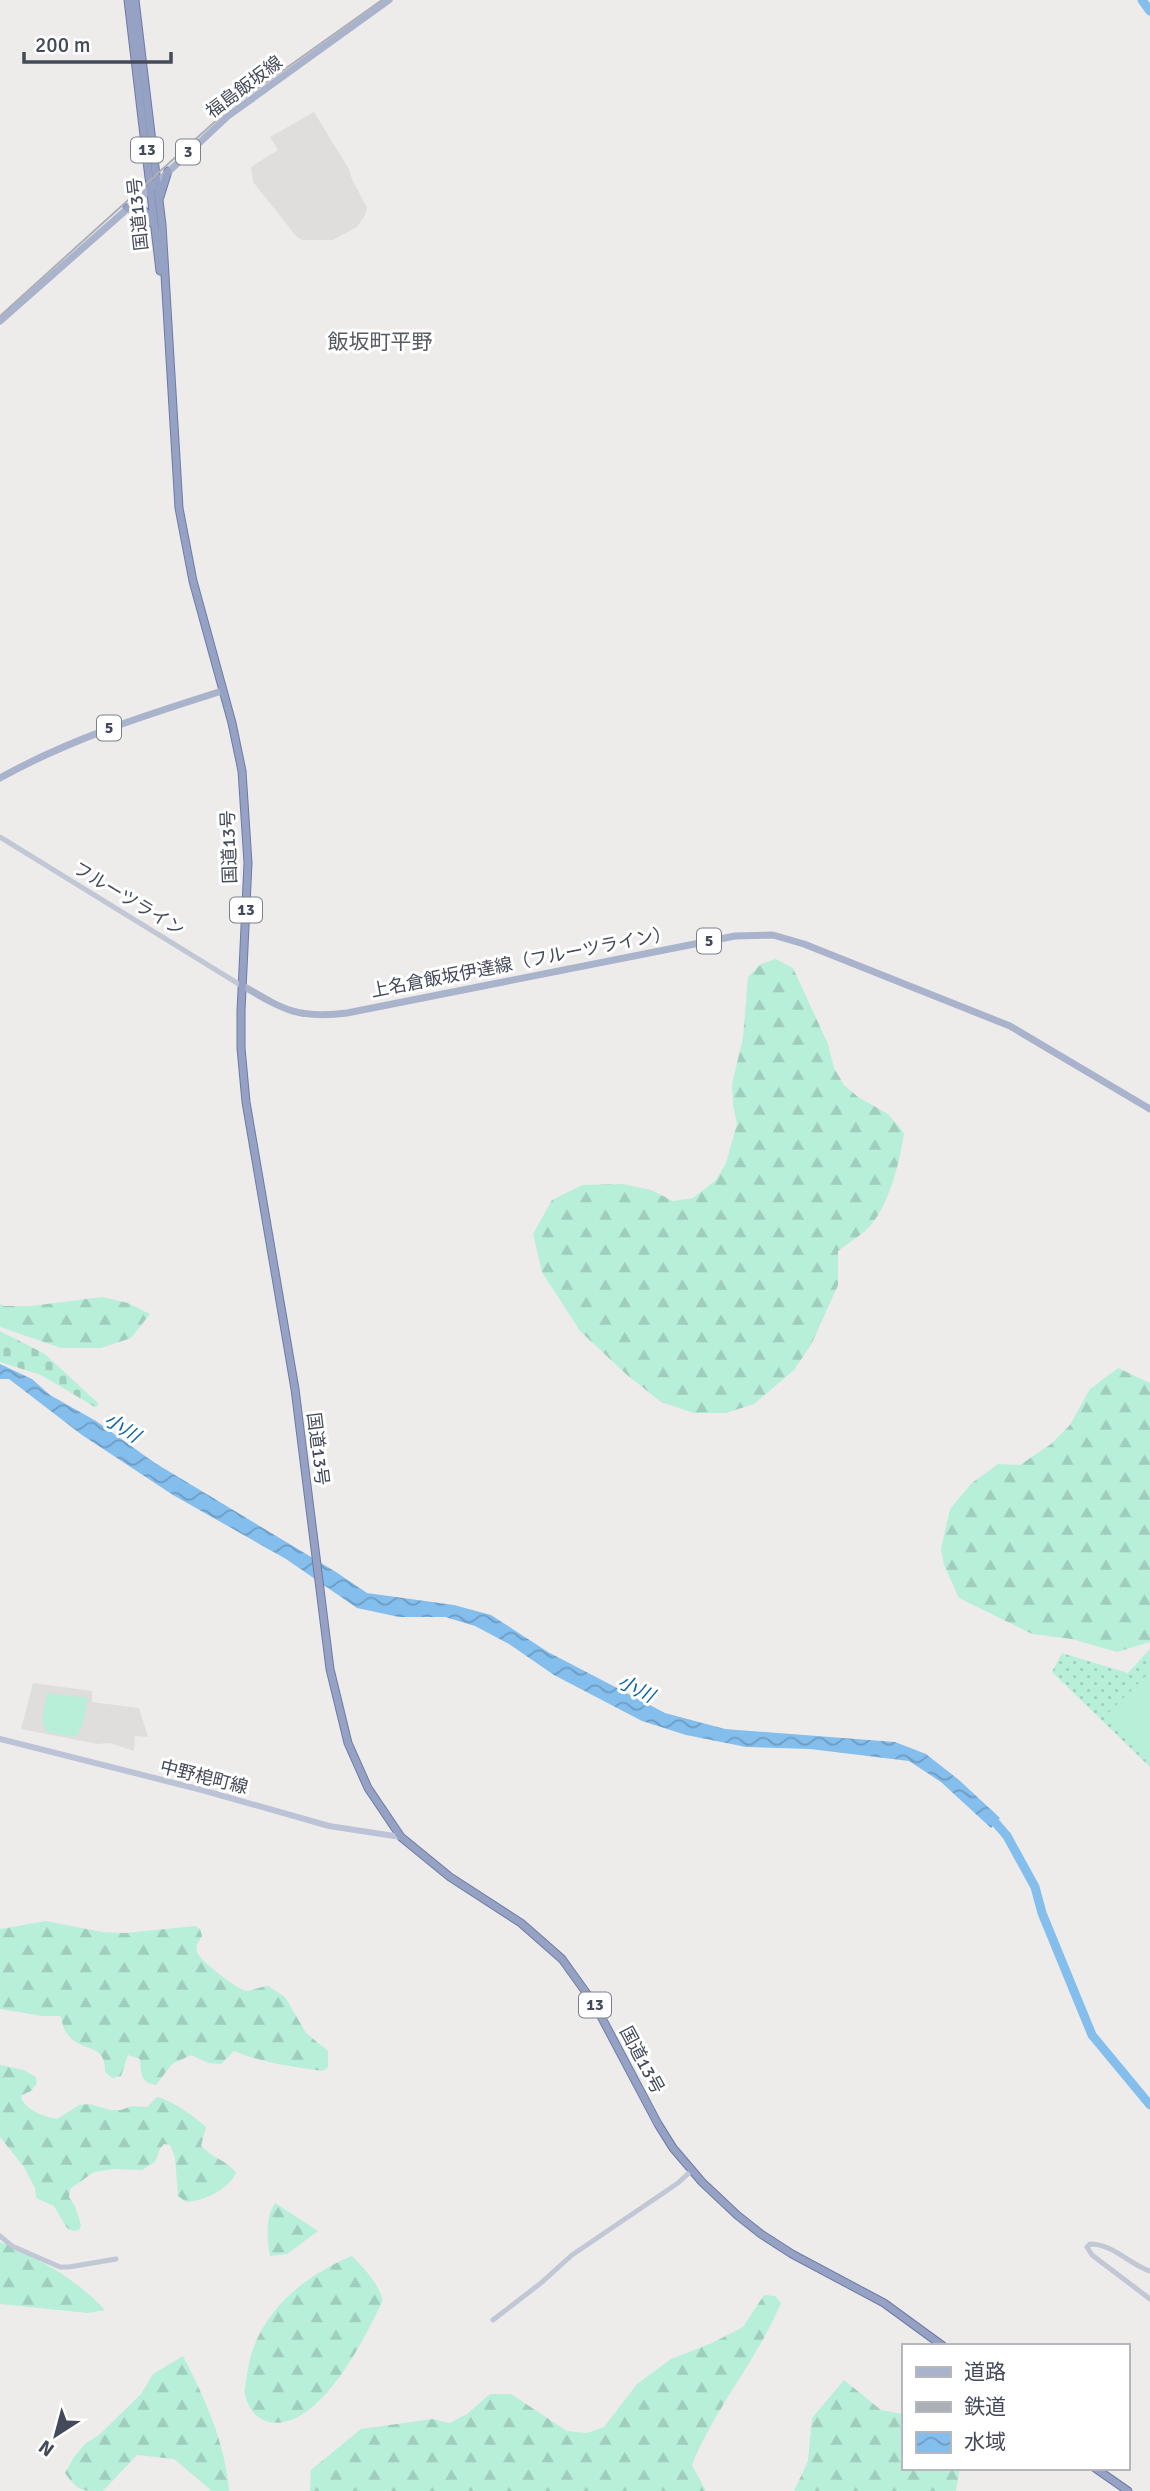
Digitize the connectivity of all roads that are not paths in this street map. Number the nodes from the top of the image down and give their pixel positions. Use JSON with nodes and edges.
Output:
{"nodes":[{"id":1,"x":128,"y":0,"type":"edge"},
{"id":2,"x":135,"y":0,"type":"edge"},
{"id":3,"x":390,"y":0,"type":"edge"},
{"id":4,"x":168,"y":171,"type":"junction"},
{"id":5,"x":154,"y":186,"type":"junction"},
{"id":6,"x":159,"y":203,"type":"junction"},
{"id":7,"x":127,"y":208,"type":"junction"},
{"id":8,"x":159,"y":265,"type":"junction"},
{"id":9,"x":166,"y":300,"type":"junction"},
{"id":10,"x":0,"y":321,"type":"edge"},
{"id":11,"x":222,"y":691,"type":"junction"},
{"id":12,"x":0,"y":778,"type":"edge"},
{"id":13,"x":0,"y":837,"type":"edge"},
{"id":14,"x":243,"y":986,"type":"junction"},
{"id":15,"x":1150,"y":1109,"type":"edge"},
{"id":16,"x":0,"y":1739,"type":"edge"},
{"id":17,"x":401,"y":1838,"type":"junction"},
{"id":18,"x":692,"y":2170,"type":"junction"},
{"id":19,"x":0,"y":2236,"type":"edge"},
{"id":20,"x":116,"y":2259,"type":"dead end"},
{"id":21,"x":1150,"y":2271,"type":"edge"},
{"id":22,"x":1150,"y":2299,"type":"edge"},
{"id":23,"x":493,"y":2320,"type":"dead end"},
{"id":24,"x":940,"y":2344,"type":"edge"},
{"id":25,"x":1099,"y":2470,"type":"edge"},
{"id":26,"x":1128,"y":2491,"type":"edge"}],
"edges":[{"from":1,"to":5,"type":"highway","name":"国道13号","number":"13"},
{"from":2,"to":5,"type":"highway","name":"国道13号","number":"13"},
{"from":3,"to":4,"type":"main road","name":"福島飯坂線","number":"3"},
{"from":4,"to":5,"type":"main road","name":"福島飯坂線","number":"3"},
{"from":4,"to":6,"type":"highway"},
{"from":5,"to":6,"type":"highway","name":"国道13号","number":"13"},
{"from":5,"to":7,"type":"main road","name":"福島飯坂線","number":"3"},
{"from":5,"to":8,"type":"highway","name":"国道13号","number":"13"},
{"from":6,"to":9,"type":"highway","name":"国道13号","number":"13"},
{"from":7,"to":8,"type":"highway"},
{"from":7,"to":10,"type":"main road","name":"福島飯坂線","number":"3"},
{"from":8,"to":9,"type":"highway","name":"国道13号","number":"13"},
{"from":9,"to":11,"type":"highway","name":"国道13号","number":"13"},
{"from":11,"to":12,"type":"main road","number":"5"},
{"from":11,"to":14,"type":"highway","name":"国道13号","number":"13"},
{"from":13,"to":14,"type":"street","name":"フルーツライン"},
{"from":14,"to":15,"type":"main road","name":"上名倉飯坂伊達線（フルーツライン）","number":"5"},
{"from":14,"to":17,"type":"highway","name":"国道13号","number":"13"},
{"from":16,"to":17,"type":"main road","name":"中野梍町線"},
{"from":17,"to":18,"type":"highway","name":"国道13号","number":"13"},
{"from":18,"to":23,"type":"street"},
{"from":18,"to":24,"type":"highway","name":"国道13号","number":"13"},
{"from":19,"to":20,"type":"street"},
{"from":21,"to":22,"type":"street"},
{"from":25,"to":26,"type":"highway"}]}
